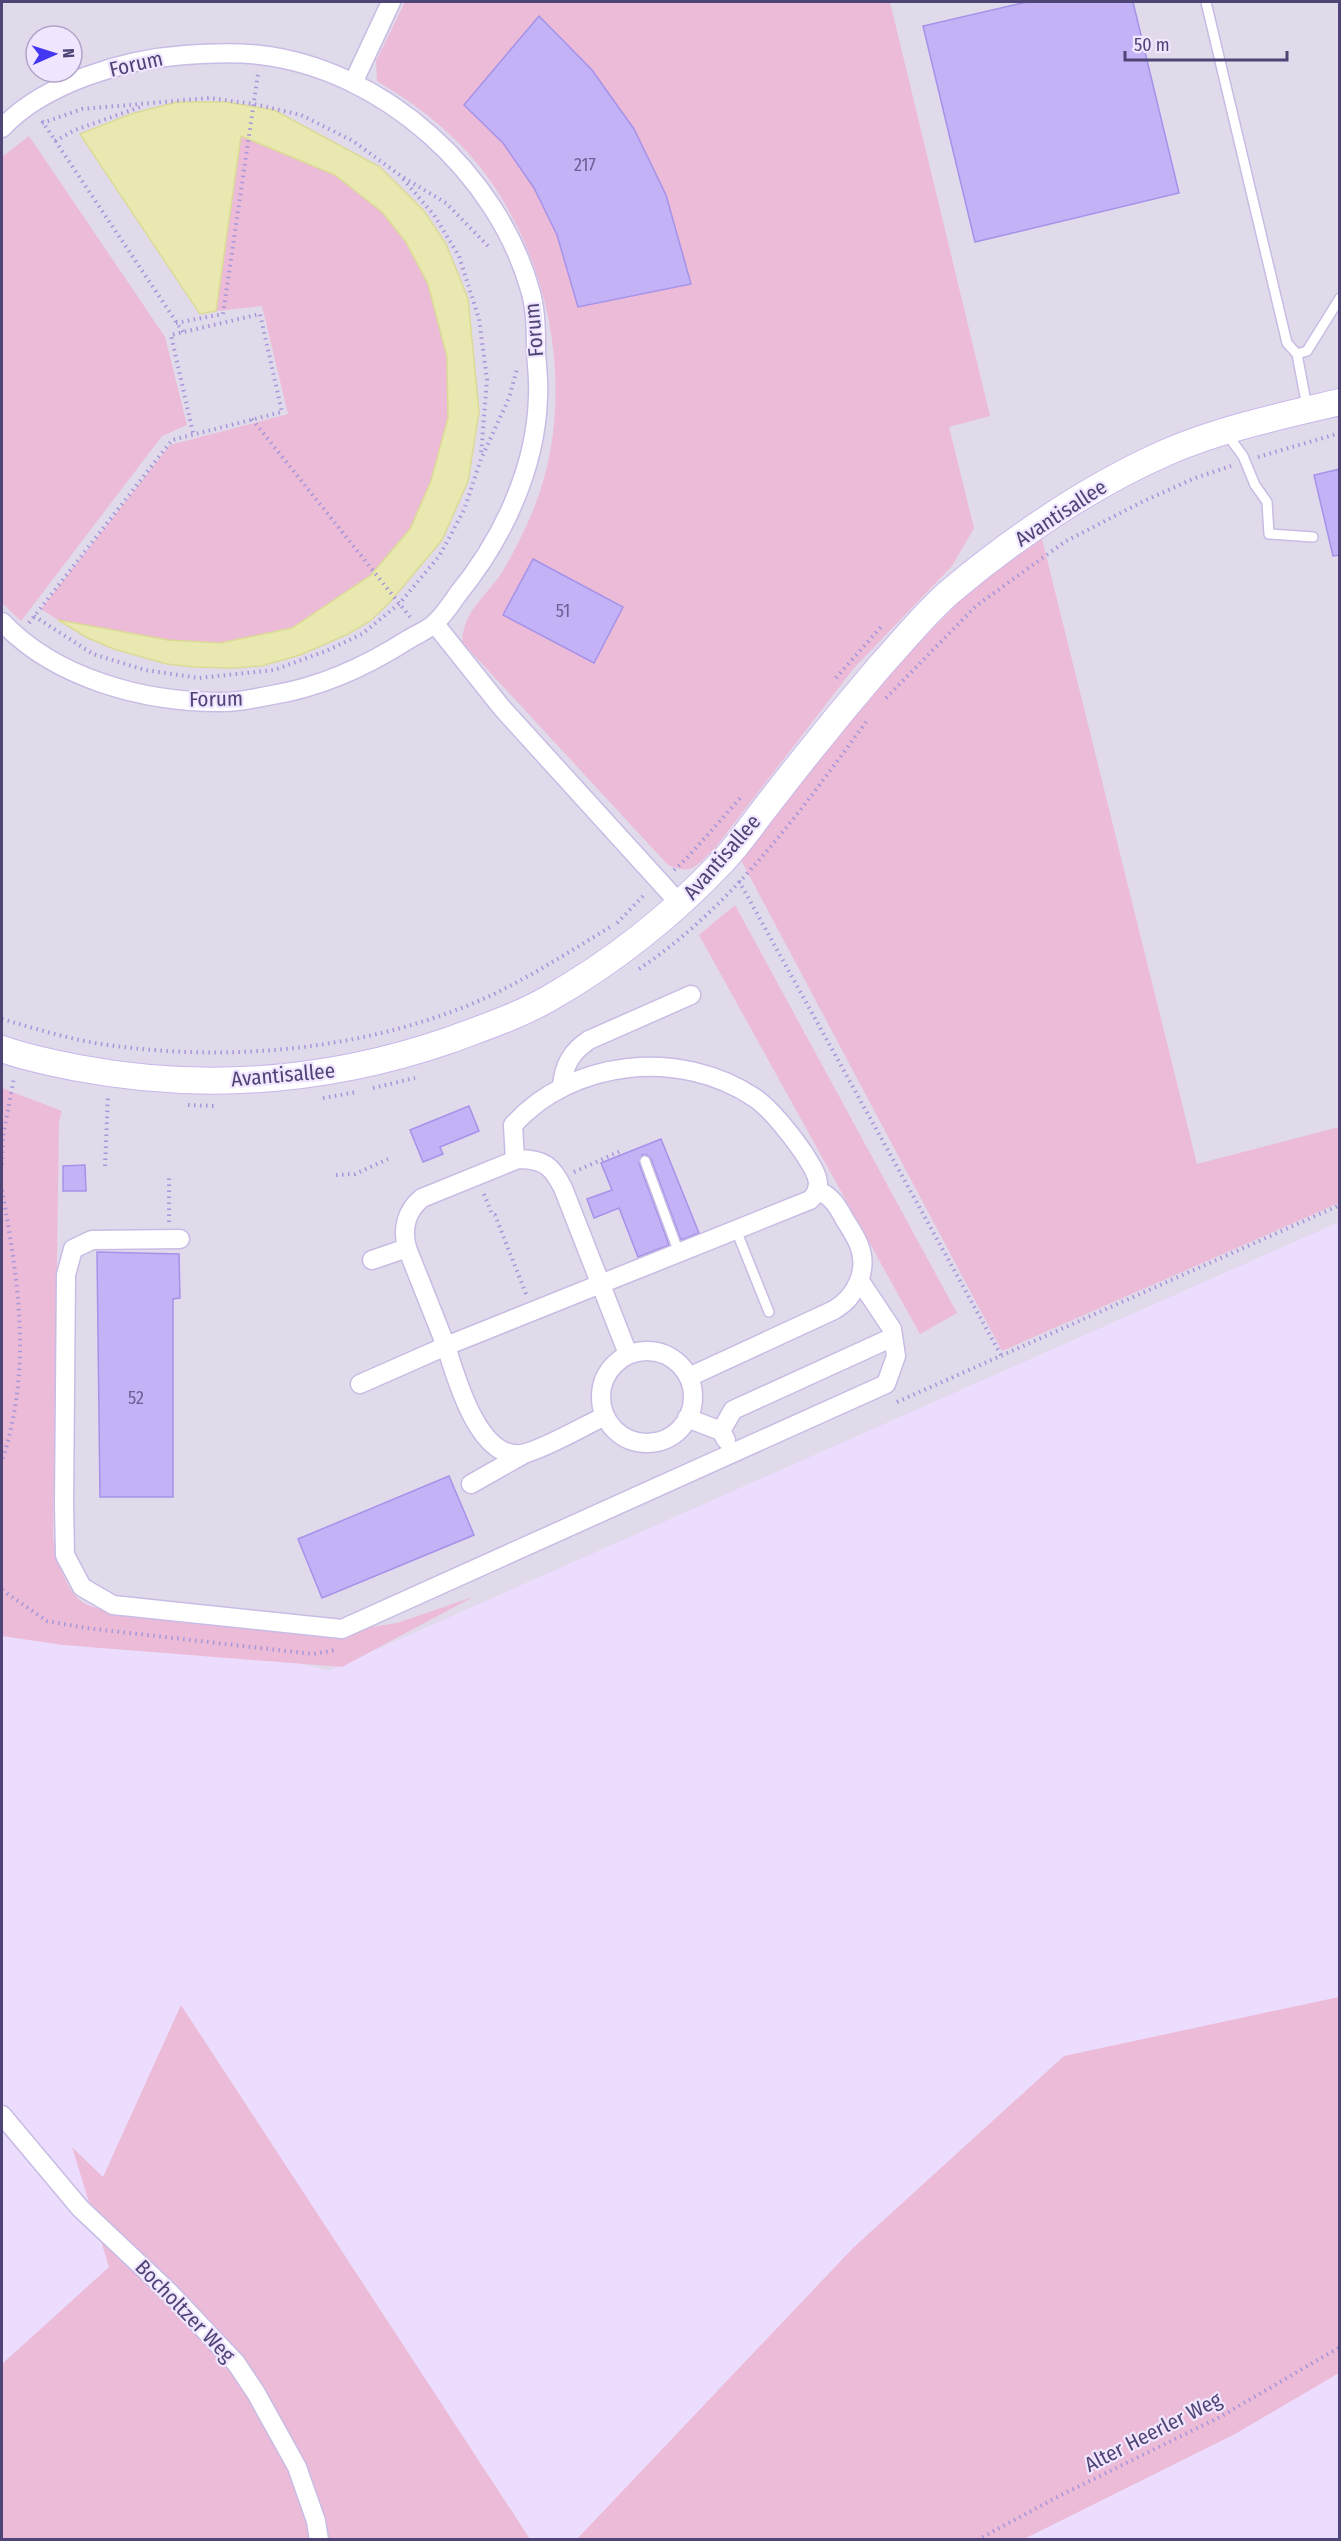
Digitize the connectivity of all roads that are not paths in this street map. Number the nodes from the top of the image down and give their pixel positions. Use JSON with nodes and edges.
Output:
{"nodes":[{"id":1,"x":391,"y":2,"type":"edge"},
{"id":2,"x":1206,"y":2,"type":"edge"},
{"id":3,"x":353,"y":83,"type":"junction"},
{"id":4,"x":2,"y":128,"type":"edge"},
{"id":5,"x":1340,"y":298,"type":"edge"},
{"id":6,"x":1297,"y":354,"type":"junction"},
{"id":7,"x":1340,"y":402,"type":"edge"},
{"id":8,"x":1308,"y":410,"type":"junction"},
{"id":9,"x":1225,"y":431,"type":"junction"},
{"id":10,"x":1313,"y":537,"type":"dead end"},
{"id":11,"x":2,"y":622,"type":"edge"},
{"id":12,"x":435,"y":624,"type":"junction"},
{"id":13,"x":680,"y":904,"type":"junction"},
{"id":14,"x":692,"y":995,"type":"dead end"},
{"id":15,"x":2,"y":1049,"type":"edge"},
{"id":16,"x":562,"y":1086,"type":"junction"},
{"id":17,"x":515,"y":1160,"type":"junction"},
{"id":18,"x":645,"y":1161,"type":"dead end"},
{"id":19,"x":817,"y":1190,"type":"junction"},
{"id":20,"x":735,"y":1230,"type":"junction"},
{"id":21,"x":180,"y":1239,"type":"dead end"},
{"id":22,"x":407,"y":1248,"type":"junction"},
{"id":23,"x":679,"y":1253,"type":"junction"},
{"id":24,"x":372,"y":1260,"type":"dead end"},
{"id":25,"x":860,"y":1281,"type":"junction"},
{"id":26,"x":601,"y":1284,"type":"junction"},
{"id":27,"x":769,"y":1312,"type":"dead end"},
{"id":28,"x":893,"y":1337,"type":"junction"},
{"id":29,"x":446,"y":1346,"type":"junction"},
{"id":30,"x":628,"y":1354,"type":"junction"},
{"id":31,"x":689,"y":1377,"type":"junction"},
{"id":32,"x":360,"y":1384,"type":"dead end"},
{"id":33,"x":604,"y":1416,"type":"junction"},
{"id":34,"x":687,"y":1418,"type":"junction"},
{"id":35,"x":722,"y":1431,"type":"junction"},
{"id":36,"x":492,"y":1446,"type":"junction"},
{"id":37,"x":526,"y":1453,"type":"junction"},
{"id":38,"x":732,"y":1453,"type":"junction"},
{"id":39,"x":491,"y":1473,"type":"junction"},
{"id":40,"x":471,"y":1484,"type":"dead end"},
{"id":41,"x":2,"y":2115,"type":"edge"},
{"id":42,"x":319,"y":2540,"type":"edge"}],
"edges":[{"from":1,"to":3,"type":"street"},
{"from":2,"to":6,"type":"lane"},
{"from":3,"to":4,"type":"street","name":"Forum"},
{"from":3,"to":12,"type":"street","name":"Forum"},
{"from":5,"to":6,"type":"lane"},
{"from":6,"to":8,"type":"lane"},
{"from":7,"to":8,"type":"street","name":"Avantisallee"},
{"from":8,"to":9,"type":"street","name":"Avantisallee"},
{"from":9,"to":10,"type":"lane"},
{"from":9,"to":13,"type":"street","name":"Avantisallee"},
{"from":11,"to":12,"type":"street","name":"Forum"},
{"from":12,"to":13,"type":"street"},
{"from":13,"to":15,"type":"street","name":"Avantisallee"},
{"from":14,"to":16,"type":"street"},
{"from":16,"to":17,"type":"street"},
{"from":16,"to":19,"type":"street"},
{"from":17,"to":22,"type":"street"},
{"from":17,"to":26,"type":"street"},
{"from":18,"to":23,"type":"lane"},
{"from":19,"to":20,"type":"street"},
{"from":19,"to":25,"type":"street"},
{"from":20,"to":23,"type":"street"},
{"from":20,"to":27,"type":"lane"},
{"from":21,"to":38,"type":"street"},
{"from":22,"to":24,"type":"street"},
{"from":22,"to":29,"type":"street"},
{"from":23,"to":26,"type":"street"},
{"from":25,"to":28,"type":"street"},
{"from":25,"to":31,"type":"street"},
{"from":26,"to":29,"type":"street"},
{"from":26,"to":30,"type":"street"},
{"from":28,"to":35,"type":"street"},
{"from":28,"to":38,"type":"street"},
{"from":29,"to":32,"type":"street"},
{"from":29,"to":36,"type":"street"},
{"from":30,"to":31,"type":"street"},
{"from":30,"to":33,"type":"street"},
{"from":31,"to":34,"type":"street"},
{"from":33,"to":34,"type":"street"},
{"from":33,"to":37,"type":"street"},
{"from":34,"to":35,"type":"street"},
{"from":35,"to":38,"type":"street"},
{"from":36,"to":37,"type":"street"},
{"from":36,"to":39,"type":"street"},
{"from":37,"to":39,"type":"street"},
{"from":39,"to":40,"type":"street"},
{"from":41,"to":42,"type":"street","name":"Bocholtzer Weg"}]}
